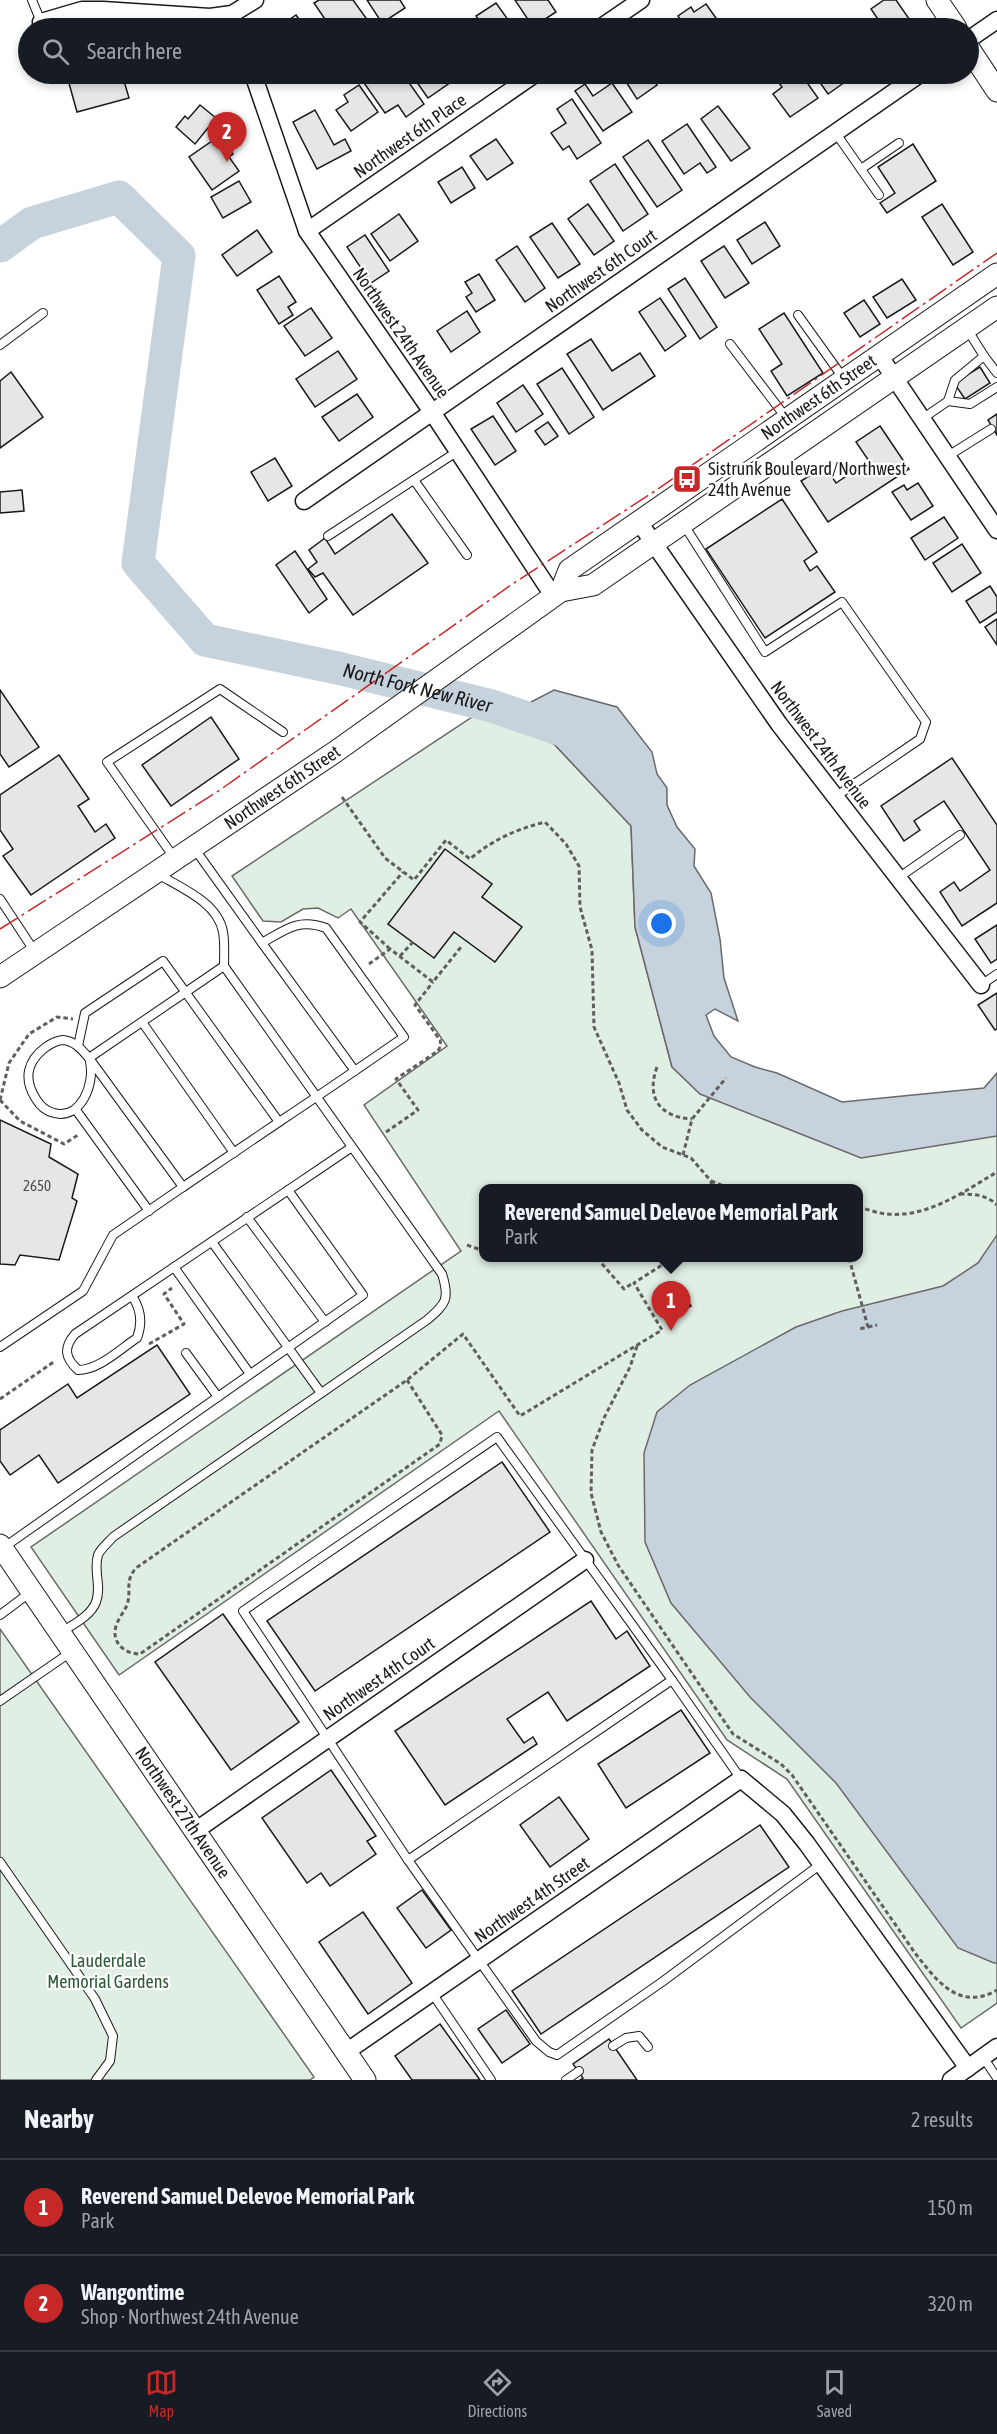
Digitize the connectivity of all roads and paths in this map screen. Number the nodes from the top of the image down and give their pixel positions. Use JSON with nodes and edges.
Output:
{"nodes":[{"id":1,"x":32,"y":0,"type":"edge"},
{"id":2,"x":255,"y":0,"type":"edge"},
{"id":3,"x":641,"y":0,"type":"edge"},
{"id":4,"x":936,"y":0,"type":"edge"},
{"id":5,"x":39,"y":18,"type":"edge"},
{"id":6,"x":55,"y":18,"type":"edge"},
{"id":7,"x":216,"y":18,"type":"edge"},
{"id":8,"x":238,"y":18,"type":"edge"},
{"id":9,"x":615,"y":18,"type":"edge"},
{"id":10,"x":949,"y":18,"type":"edge"},
{"id":11,"x":997,"y":20,"type":"edge"},
{"id":12,"x":979,"y":33,"type":"edge"},
{"id":13,"x":979,"y":62,"type":"edge"},
{"id":14,"x":256,"y":84,"type":"edge"},
{"id":15,"x":520,"y":84,"type":"edge"},
{"id":16,"x":905,"y":84,"type":"edge"},
{"id":17,"x":997,"y":91,"type":"edge"},
{"id":18,"x":835,"y":132,"type":"junction"},
{"id":19,"x":899,"y":142,"type":"dead end"},
{"id":20,"x":861,"y":169,"type":"junction"},
{"id":21,"x":879,"y":195,"type":"dead end"},
{"id":22,"x":307,"y":231,"type":"junction"},
{"id":23,"x":997,"y":274,"type":"edge"},
{"id":24,"x":43,"y":312,"type":"dead end"},
{"id":25,"x":994,"y":313,"type":"edge"},
{"id":26,"x":798,"y":315,"type":"dead end"},
{"id":27,"x":966,"y":328,"type":"junction"},
{"id":28,"x":730,"y":344,"type":"dead end"},
{"id":29,"x":0,"y":345,"type":"edge"},
{"id":30,"x":879,"y":355,"type":"junction"},
{"id":31,"x":984,"y":356,"type":"junction"},
{"id":32,"x":997,"y":373,"type":"edge"},
{"id":33,"x":894,"y":377,"type":"junction"},
{"id":34,"x":845,"y":379,"type":"junction"},
{"id":35,"x":997,"y":387,"type":"edge"},
{"id":36,"x":948,"y":401,"type":"junction"},
{"id":37,"x":432,"y":412,"type":"junction"},
{"id":38,"x":787,"y":419,"type":"junction"},
{"id":39,"x":922,"y":419,"type":"junction"},
{"id":40,"x":991,"y":429,"type":"dead end"},
{"id":41,"x":458,"y":451,"type":"junction"},
{"id":42,"x":948,"y":456,"type":"junction"},
{"id":43,"x":414,"y":480,"type":"junction"},
{"id":44,"x":304,"y":501,"type":"dead end"},
{"id":45,"x":639,"y":522,"type":"junction"},
{"id":46,"x":683,"y":524,"type":"junction"},
{"id":47,"x":997,"y":530,"type":"edge"},
{"id":48,"x":328,"y":536,"type":"dead end"},
{"id":49,"x":655,"y":543,"type":"junction"},
{"id":50,"x":466,"y":555,"type":"dead end"},
{"id":51,"x":558,"y":594,"type":"junction"},
{"id":52,"x":283,"y":732,"type":"dead end"},
{"id":53,"x":342,"y":797,"type":"dead end"},
{"id":54,"x":835,"y":797,"type":"junction"},
{"id":55,"x":960,"y":835,"type":"dead end"},
{"id":56,"x":193,"y":847,"type":"junction"},
{"id":57,"x":175,"y":860,"type":"junction"},
{"id":58,"x":403,"y":872,"type":"junction"},
{"id":59,"x":155,"y":873,"type":"junction"},
{"id":60,"x":898,"y":878,"type":"junction"},
{"id":61,"x":0,"y":899,"type":"edge"},
{"id":62,"x":413,"y":942,"type":"dead end"},
{"id":63,"x":262,"y":943,"type":"junction"},
{"id":64,"x":460,"y":947,"type":"dead end"},
{"id":65,"x":390,"y":948,"type":"junction"},
{"id":66,"x":36,"y":953,"type":"junction"},
{"id":67,"x":400,"y":956,"type":"junction"},
{"id":68,"x":225,"y":966,"type":"junction"},
{"id":69,"x":357,"y":972,"type":"junction"},
{"id":70,"x":997,"y":974,"type":"edge"},
{"id":71,"x":0,"y":976,"type":"edge"},
{"id":72,"x":432,"y":982,"type":"junction"},
{"id":73,"x":981,"y":985,"type":"joint"},
{"id":74,"x":184,"y":993,"type":"junction"},
{"id":75,"x":142,"y":1022,"type":"junction"},
{"id":76,"x":78,"y":1046,"type":"junction"},
{"id":77,"x":89,"y":1058,"type":"junction"},
{"id":78,"x":657,"y":1067,"type":"dead end"},
{"id":79,"x":355,"y":1071,"type":"junction"},
{"id":80,"x":726,"y":1078,"type":"dead end"},
{"id":81,"x":317,"y":1097,"type":"junction"},
{"id":82,"x":0,"y":1099,"type":"edge"},
{"id":83,"x":75,"y":1110,"type":"junction"},
{"id":84,"x":692,"y":1119,"type":"junction"},
{"id":85,"x":279,"y":1122,"type":"junction"},
{"id":86,"x":386,"y":1132,"type":"dead end"},
{"id":87,"x":80,"y":1134,"type":"dead end"},
{"id":88,"x":352,"y":1147,"type":"junction"},
{"id":89,"x":234,"y":1153,"type":"junction"},
{"id":90,"x":684,"y":1155,"type":"junction"},
{"id":91,"x":997,"y":1172,"type":"edge"},
{"id":92,"x":711,"y":1181,"type":"junction"},
{"id":93,"x":711,"y":1184,"type":"edge"},
{"id":94,"x":719,"y":1184,"type":"edge"},
{"id":95,"x":183,"y":1187,"type":"junction"},
{"id":96,"x":288,"y":1190,"type":"junction"},
{"id":97,"x":959,"y":1194,"type":"junction"},
{"id":98,"x":997,"y":1205,"type":"edge"},
{"id":99,"x":863,"y":1208,"type":"edge"},
{"id":100,"x":149,"y":1211,"type":"junction"},
{"id":101,"x":247,"y":1217,"type":"junction"},
{"id":102,"x":212,"y":1242,"type":"junction"},
{"id":103,"x":467,"y":1245,"type":"dead end"},
{"id":104,"x":479,"y":1250,"type":"edge"},
{"id":105,"x":601,"y":1262,"type":"edge"},
{"id":106,"x":666,"y":1262,"type":"edge"},
{"id":107,"x":850,"y":1262,"type":"edge"},
{"id":108,"x":174,"y":1267,"type":"junction"},
{"id":109,"x":634,"y":1283,"type":"junction"},
{"id":110,"x":132,"y":1296,"type":"junction"},
{"id":111,"x":325,"y":1322,"type":"junction"},
{"id":112,"x":877,"y":1325,"type":"dead end"},
{"id":113,"x":868,"y":1327,"type":"junction"},
{"id":114,"x":860,"y":1329,"type":"dead end"},
{"id":115,"x":638,"y":1344,"type":"junction"},
{"id":116,"x":0,"y":1347,"type":"edge"},
{"id":117,"x":289,"y":1347,"type":"junction"},
{"id":118,"x":186,"y":1353,"type":"dead end"},
{"id":119,"x":250,"y":1374,"type":"junction"},
{"id":120,"x":407,"y":1380,"type":"junction"},
{"id":121,"x":321,"y":1393,"type":"junction"},
{"id":122,"x":218,"y":1397,"type":"junction"},
{"id":123,"x":1,"y":1547,"type":"edge"},
{"id":124,"x":585,"y":1560,"type":"junction"},
{"id":125,"x":32,"y":1591,"type":"junction"},
{"id":126,"x":0,"y":1615,"type":"edge"},
{"id":127,"x":60,"y":1633,"type":"junction"},
{"id":128,"x":73,"y":1651,"type":"junction"},
{"id":129,"x":672,"y":1680,"type":"junction"},
{"id":130,"x":0,"y":1701,"type":"edge"},
{"id":131,"x":328,"y":1739,"type":"junction"},
{"id":132,"x":741,"y":1779,"type":"junction"},
{"id":133,"x":195,"y":1831,"type":"junction"},
{"id":134,"x":408,"y":1860,"type":"junction"},
{"id":135,"x":0,"y":1862,"type":"edge"},
{"id":136,"x":821,"y":1864,"type":"junction"},
{"id":137,"x":478,"y":1961,"type":"junction"},
{"id":138,"x":997,"y":1990,"type":"edge"},
{"id":139,"x":432,"y":1993,"type":"junction"},
{"id":140,"x":614,"y":2046,"type":"dead end"},
{"id":141,"x":648,"y":2047,"type":"dead end"},
{"id":142,"x":346,"y":2052,"type":"junction"},
{"id":143,"x":990,"y":2052,"type":"edge"},
{"id":144,"x":968,"y":2068,"type":"junction"},
{"id":145,"x":579,"y":2071,"type":"dead end"},
{"id":146,"x":360,"y":2078,"type":"edge"},
{"id":147,"x":997,"y":2078,"type":"edge"},
{"id":148,"x":96,"y":2080,"type":"edge"},
{"id":149,"x":491,"y":2080,"type":"edge"},
{"id":150,"x":566,"y":2080,"type":"edge"},
{"id":151,"x":951,"y":2080,"type":"edge"}],
"edges":[{"from":1,"to":5,"type":"lane"},
{"from":2,"to":8,"type":"street"},
{"from":3,"to":9,"type":"street"},
{"from":4,"to":10,"type":"street"},
{"from":6,"to":7,"type":"street"},
{"from":11,"to":12,"type":"street"},
{"from":13,"to":17,"type":"street"},
{"from":14,"to":22,"type":"street","name":"Northwest 24th Avenue"},
{"from":15,"to":22,"type":"street","name":"Northwest 6th Place"},
{"from":16,"to":18,"type":"street","name":"Northwest 6th Court"},
{"from":18,"to":20,"type":"lane"},
{"from":18,"to":37,"type":"street","name":"Northwest 6th Court"},
{"from":19,"to":20,"type":"lane"},
{"from":20,"to":21,"type":"lane"},
{"from":22,"to":37,"type":"street","name":"Northwest 24th Avenue"},
{"from":23,"to":30,"type":"street","name":"Northwest 6th Street"},
{"from":24,"to":29,"type":"lane"},
{"from":25,"to":27,"type":"street","name":"Northwest 6th Street"},
{"from":26,"to":34,"type":"lane"},
{"from":27,"to":31,"type":"lane"},
{"from":27,"to":33,"type":"street","name":"Northwest 6th Street"},
{"from":28,"to":38,"type":"lane"},
{"from":30,"to":33,"type":"street"},
{"from":30,"to":34,"type":"street","name":"Northwest 6th Street"},
{"from":31,"to":32,"type":"lane"},
{"from":31,"to":36,"type":"lane"},
{"from":33,"to":39,"type":"street"},
{"from":33,"to":46,"type":"street","name":"Northwest 6th Street"},
{"from":34,"to":38,"type":"street","name":"Northwest 6th Street"},
{"from":35,"to":36,"type":"lane"},
{"from":36,"to":39,"type":"lane"},
{"from":37,"to":41,"type":"street","name":"Northwest 24th Avenue"},
{"from":37,"to":44,"type":"street","name":"Northwest 6th Court"},
{"from":38,"to":45,"type":"street","name":"Northwest 6th Street"},
{"from":39,"to":42,"type":"street"},
{"from":40,"to":42,"type":"lane"},
{"from":41,"to":43,"type":"lane"},
{"from":41,"to":51,"type":"street","name":"Northwest 24th Avenue"},
{"from":42,"to":47,"type":"street"},
{"from":43,"to":48,"type":"lane"},
{"from":43,"to":50,"type":"lane"},
{"from":45,"to":49,"type":"street","name":"Northwest 24th Avenue"},
{"from":45,"to":51,"type":"street","name":"Northwest 6th Street"},
{"from":46,"to":49,"type":"street","name":"Northwest 6th Street"},
{"from":46,"to":54,"type":"lane"},
{"from":49,"to":51,"type":"street","name":"Northwest 6th Street"},
{"from":49,"to":54,"type":"street","name":"Northwest 24th Avenue"},
{"from":51,"to":56,"type":"street","name":"Northwest 6th Street"},
{"from":52,"to":57,"type":"lane"},
{"from":53,"to":58,"type":"path"},
{"from":54,"to":60,"type":"street","name":"Northwest 24th Avenue"},
{"from":55,"to":60,"type":"lane"},
{"from":56,"to":57,"type":"street","name":"Northwest 6th Street"},
{"from":56,"to":63,"type":"lane"},
{"from":57,"to":59,"type":"street","name":"Northwest 6th Street"},
{"from":58,"to":65,"type":"path"},
{"from":58,"to":90,"type":"path"},
{"from":59,"to":66,"type":"street","name":"Northwest 6th Street"},
{"from":59,"to":68,"type":"lane"},
{"from":60,"to":73,"type":"street","name":"Northwest 24th Avenue"},
{"from":61,"to":66,"type":"lane"},
{"from":62,"to":67,"type":"path"},
{"from":63,"to":69,"type":"lane"},
{"from":63,"to":79,"type":"lane"},
{"from":64,"to":72,"type":"path"},
{"from":65,"to":67,"type":"path"},
{"from":65,"to":69,"type":"path"},
{"from":66,"to":71,"type":"street","name":"Northwest 6th Street"},
{"from":67,"to":72,"type":"path"},
{"from":68,"to":74,"type":"lane"},
{"from":68,"to":81,"type":"lane"},
{"from":69,"to":79,"type":"lane"},
{"from":70,"to":73,"type":"lane"},
{"from":72,"to":86,"type":"path"},
{"from":74,"to":75,"type":"lane"},
{"from":74,"to":76,"type":"lane"},
{"from":74,"to":85,"type":"lane"},
{"from":75,"to":77,"type":"lane"},
{"from":75,"to":89,"type":"lane"},
{"from":76,"to":77,"type":"lane"},
{"from":76,"to":83,"type":"lane"},
{"from":77,"to":83,"type":"lane"},
{"from":77,"to":95,"type":"lane"},
{"from":78,"to":84,"type":"path"},
{"from":79,"to":81,"type":"lane"},
{"from":80,"to":84,"type":"path"},
{"from":81,"to":85,"type":"lane"},
{"from":81,"to":88,"type":"lane"},
{"from":82,"to":87,"type":"path"},
{"from":83,"to":100,"type":"lane"},
{"from":84,"to":90,"type":"path"},
{"from":85,"to":89,"type":"lane"},
{"from":88,"to":96,"type":"lane"},
{"from":88,"to":121,"type":"lane"},
{"from":89,"to":95,"type":"lane"},
{"from":90,"to":92,"type":"path"},
{"from":91,"to":97,"type":"path"},
{"from":92,"to":93,"type":"path"},
{"from":92,"to":94,"type":"path"},
{"from":95,"to":100,"type":"lane"},
{"from":96,"to":101,"type":"lane"},
{"from":96,"to":111,"type":"lane"},
{"from":97,"to":98,"type":"path"},
{"from":97,"to":99,"type":"path"},
{"from":100,"to":116,"type":"lane"},
{"from":101,"to":102,"type":"lane"},
{"from":101,"to":111,"type":"lane"},
{"from":102,"to":108,"type":"lane"},
{"from":102,"to":117,"type":"lane"},
{"from":103,"to":104,"type":"path"},
{"from":105,"to":109,"type":"path"},
{"from":106,"to":109,"type":"path"},
{"from":107,"to":113,"type":"path"},
{"from":108,"to":110,"type":"lane"},
{"from":108,"to":119,"type":"lane"},
{"from":109,"to":115,"type":"path"},
{"from":110,"to":110,"type":"lane"},
{"from":111,"to":117,"type":"lane"},
{"from":112,"to":113,"type":"path"},
{"from":113,"to":114,"type":"path"},
{"from":115,"to":120,"type":"path"},
{"from":115,"to":138,"type":"path"},
{"from":117,"to":119,"type":"lane"},
{"from":117,"to":121,"type":"lane"},
{"from":118,"to":122,"type":"lane"},
{"from":119,"to":122,"type":"lane"},
{"from":120,"to":120,"type":"path"},
{"from":121,"to":127,"type":"lane"},
{"from":122,"to":123,"type":"lane"},
{"from":123,"to":125,"type":"street","name":"Northwest 27th Avenue"},
{"from":124,"to":129,"type":"lane"},
{"from":124,"to":131,"type":"street","name":"Northwest 4th Court"},
{"from":124,"to":131,"type":"lane"},
{"from":125,"to":126,"type":"lane"},
{"from":125,"to":127,"type":"street","name":"Northwest 27th Avenue"},
{"from":127,"to":128,"type":"street","name":"Northwest 27th Avenue"},
{"from":128,"to":130,"type":"lane"},
{"from":128,"to":133,"type":"street","name":"Northwest 27th Avenue"},
{"from":129,"to":132,"type":"lane"},
{"from":129,"to":134,"type":"lane"},
{"from":131,"to":133,"type":"street","name":"Northwest 4th Court"},
{"from":131,"to":134,"type":"lane"},
{"from":132,"to":136,"type":"street"},
{"from":132,"to":137,"type":"street","name":"Northwest 4th Street"},
{"from":133,"to":142,"type":"street","name":"Northwest 27th Avenue"},
{"from":134,"to":137,"type":"lane"},
{"from":135,"to":148,"type":"lane"},
{"from":136,"to":137,"type":"lane"},
{"from":136,"to":144,"type":"street"},
{"from":137,"to":139,"type":"street","name":"Northwest 4th Street"},
{"from":139,"to":142,"type":"street","name":"Northwest 4th Street"},
{"from":139,"to":149,"type":"lane"},
{"from":140,"to":141,"type":"lane"},
{"from":142,"to":146,"type":"street","name":"Northwest 27th Avenue"},
{"from":143,"to":144,"type":"street"},
{"from":143,"to":147,"type":"lane"},
{"from":144,"to":151,"type":"street"},
{"from":145,"to":150,"type":"lane"}]}
